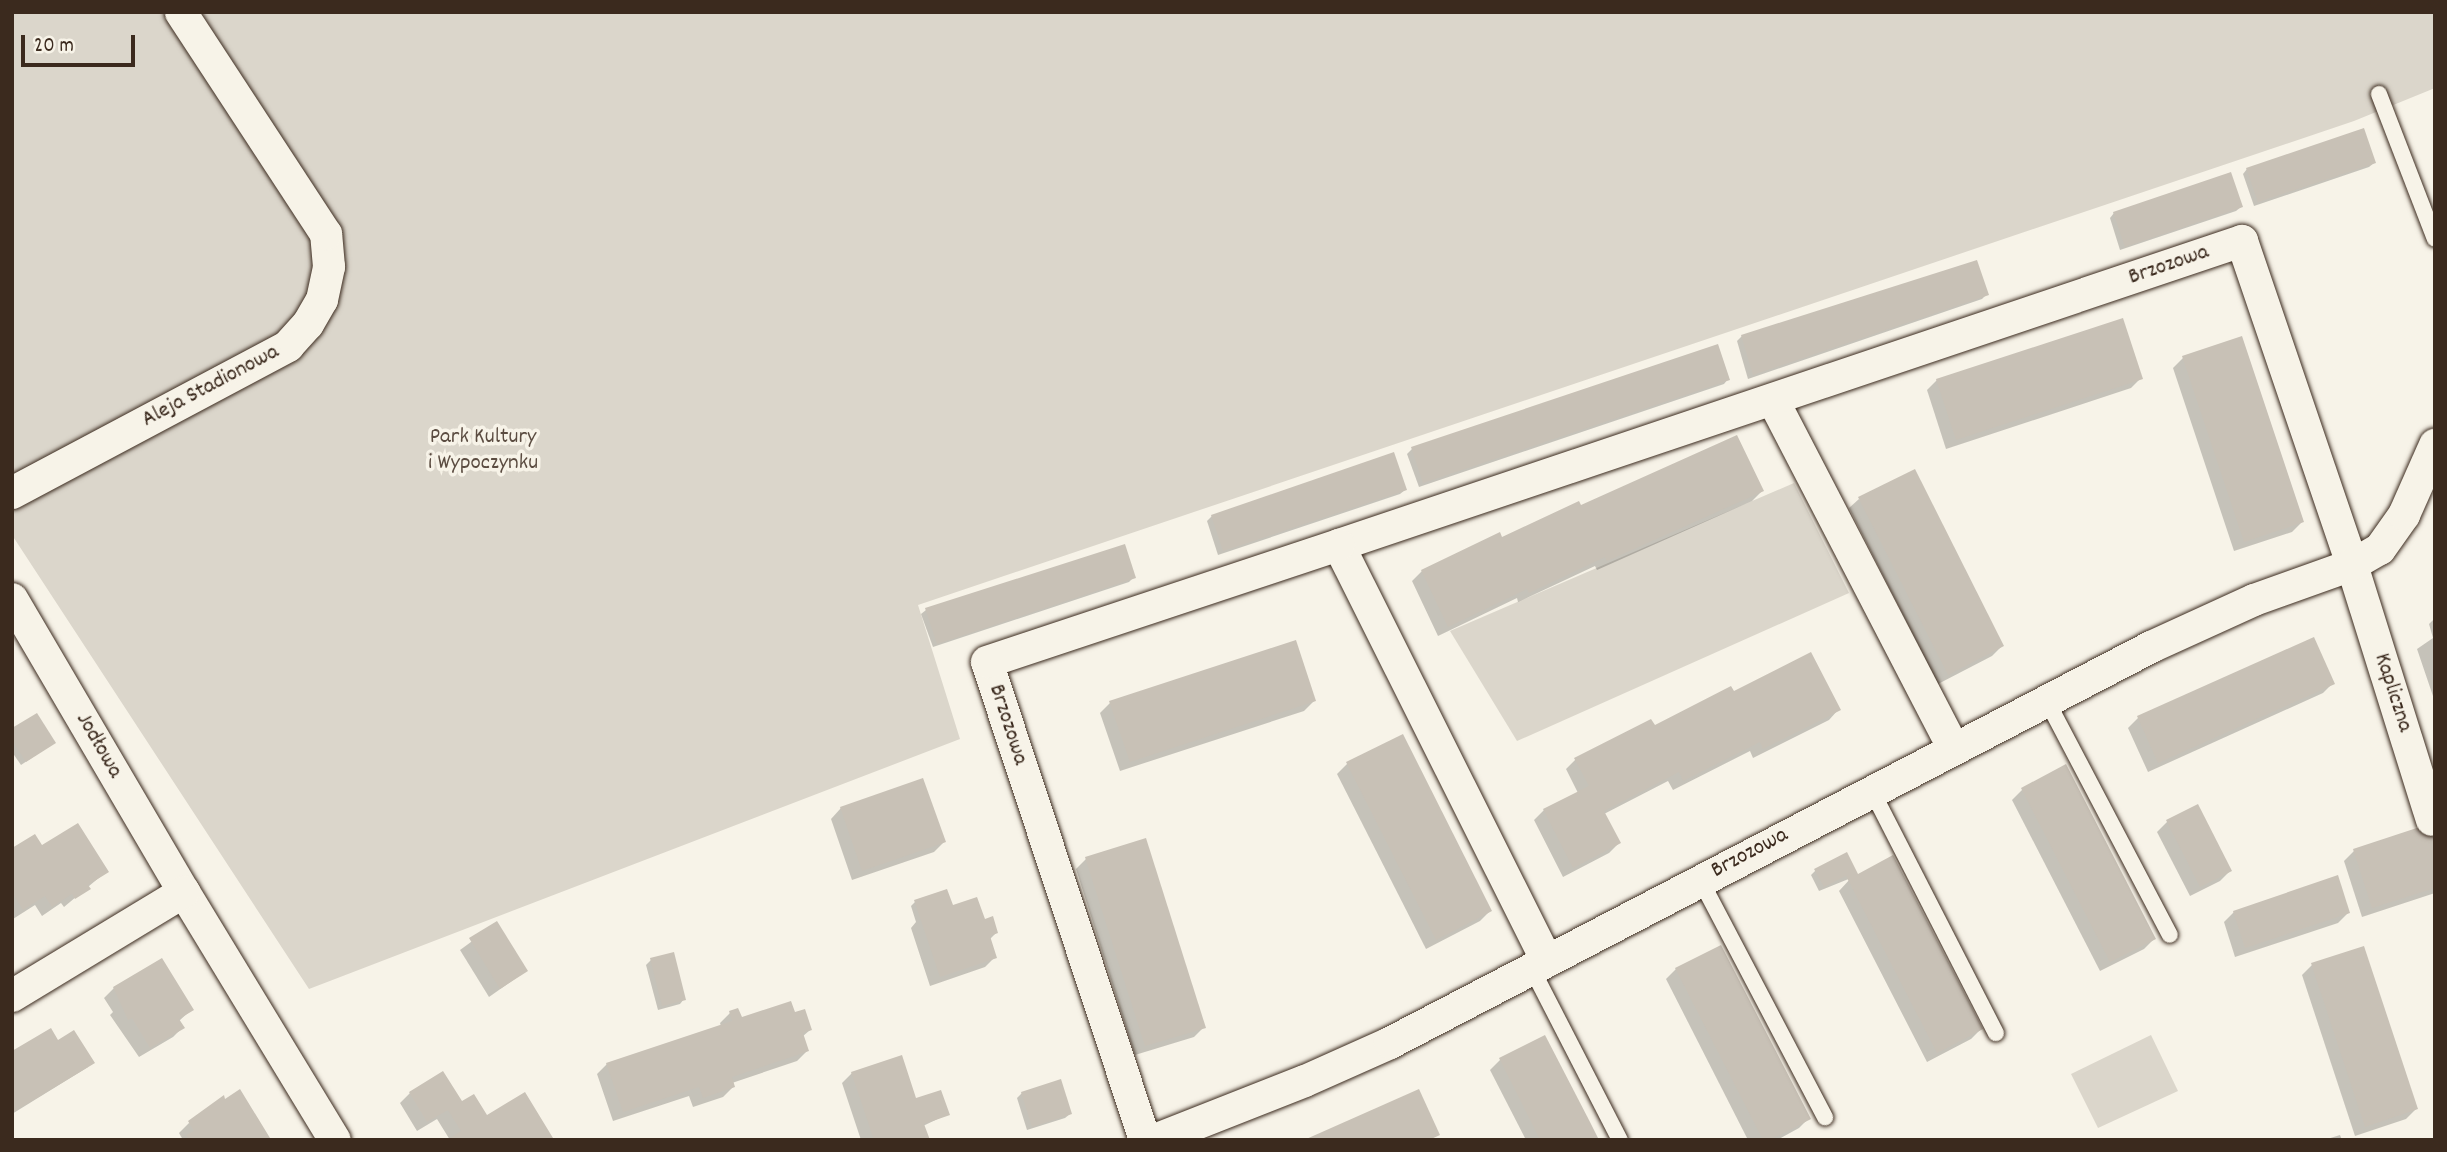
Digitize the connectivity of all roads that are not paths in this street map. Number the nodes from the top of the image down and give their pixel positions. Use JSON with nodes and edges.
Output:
{"nodes":[{"id":1,"x":181,"y":12,"type":"edge"},
{"id":2,"x":2379,"y":94,"type":"dead end"},
{"id":3,"x":2435,"y":239,"type":"edge"},
{"id":4,"x":1773,"y":400,"type":"junction"},
{"id":5,"x":2435,"y":445,"type":"edge"},
{"id":6,"x":12,"y":493,"type":"edge"},
{"id":7,"x":1339,"y":545,"type":"junction"},
{"id":8,"x":2351,"y":565,"type":"junction"},
{"id":9,"x":12,"y":599,"type":"edge"},
{"id":10,"x":2047,"y":701,"type":"junction"},
{"id":11,"x":1954,"y":748,"type":"junction"},
{"id":12,"x":1872,"y":791,"type":"junction"},
{"id":13,"x":2432,"y":820,"type":"dead end"},
{"id":14,"x":1700,"y":880,"type":"junction"},
{"id":15,"x":184,"y":892,"type":"junction"},
{"id":16,"x":2169,"y":935,"type":"dead end"},
{"id":17,"x":1539,"y":965,"type":"junction"},
{"id":18,"x":12,"y":996,"type":"edge"},
{"id":19,"x":1996,"y":1033,"type":"dead end"},
{"id":20,"x":1825,"y":1117,"type":"dead end"},
{"id":21,"x":335,"y":1140,"type":"edge"},
{"id":22,"x":1145,"y":1140,"type":"edge"},
{"id":23,"x":1155,"y":1140,"type":"edge"},
{"id":24,"x":1620,"y":1140,"type":"edge"}],
"edges":[{"from":1,"to":6,"type":"street","name":"Aleja Stadionowa"},
{"from":2,"to":3,"type":"lane"},
{"from":4,"to":7,"type":"street","name":"Brzozowa"},
{"from":4,"to":8,"type":"street","name":"Brzozowa"},
{"from":4,"to":11,"type":"street"},
{"from":5,"to":8,"type":"street","name":"Brzozowa"},
{"from":7,"to":17,"type":"street"},
{"from":7,"to":22,"type":"street","name":"Brzozowa"},
{"from":8,"to":10,"type":"street","name":"Brzozowa"},
{"from":8,"to":13,"type":"street","name":"Kapliczna"},
{"from":9,"to":15,"type":"street","name":"Jodłowa"},
{"from":10,"to":11,"type":"street","name":"Brzozowa"},
{"from":10,"to":16,"type":"lane"},
{"from":11,"to":12,"type":"street","name":"Brzozowa"},
{"from":12,"to":14,"type":"street","name":"Brzozowa"},
{"from":12,"to":19,"type":"lane"},
{"from":14,"to":17,"type":"street","name":"Brzozowa"},
{"from":14,"to":20,"type":"lane"},
{"from":15,"to":18,"type":"street"},
{"from":15,"to":21,"type":"street","name":"Jodłowa"},
{"from":17,"to":23,"type":"street","name":"Brzozowa"},
{"from":17,"to":24,"type":"lane"}]}
